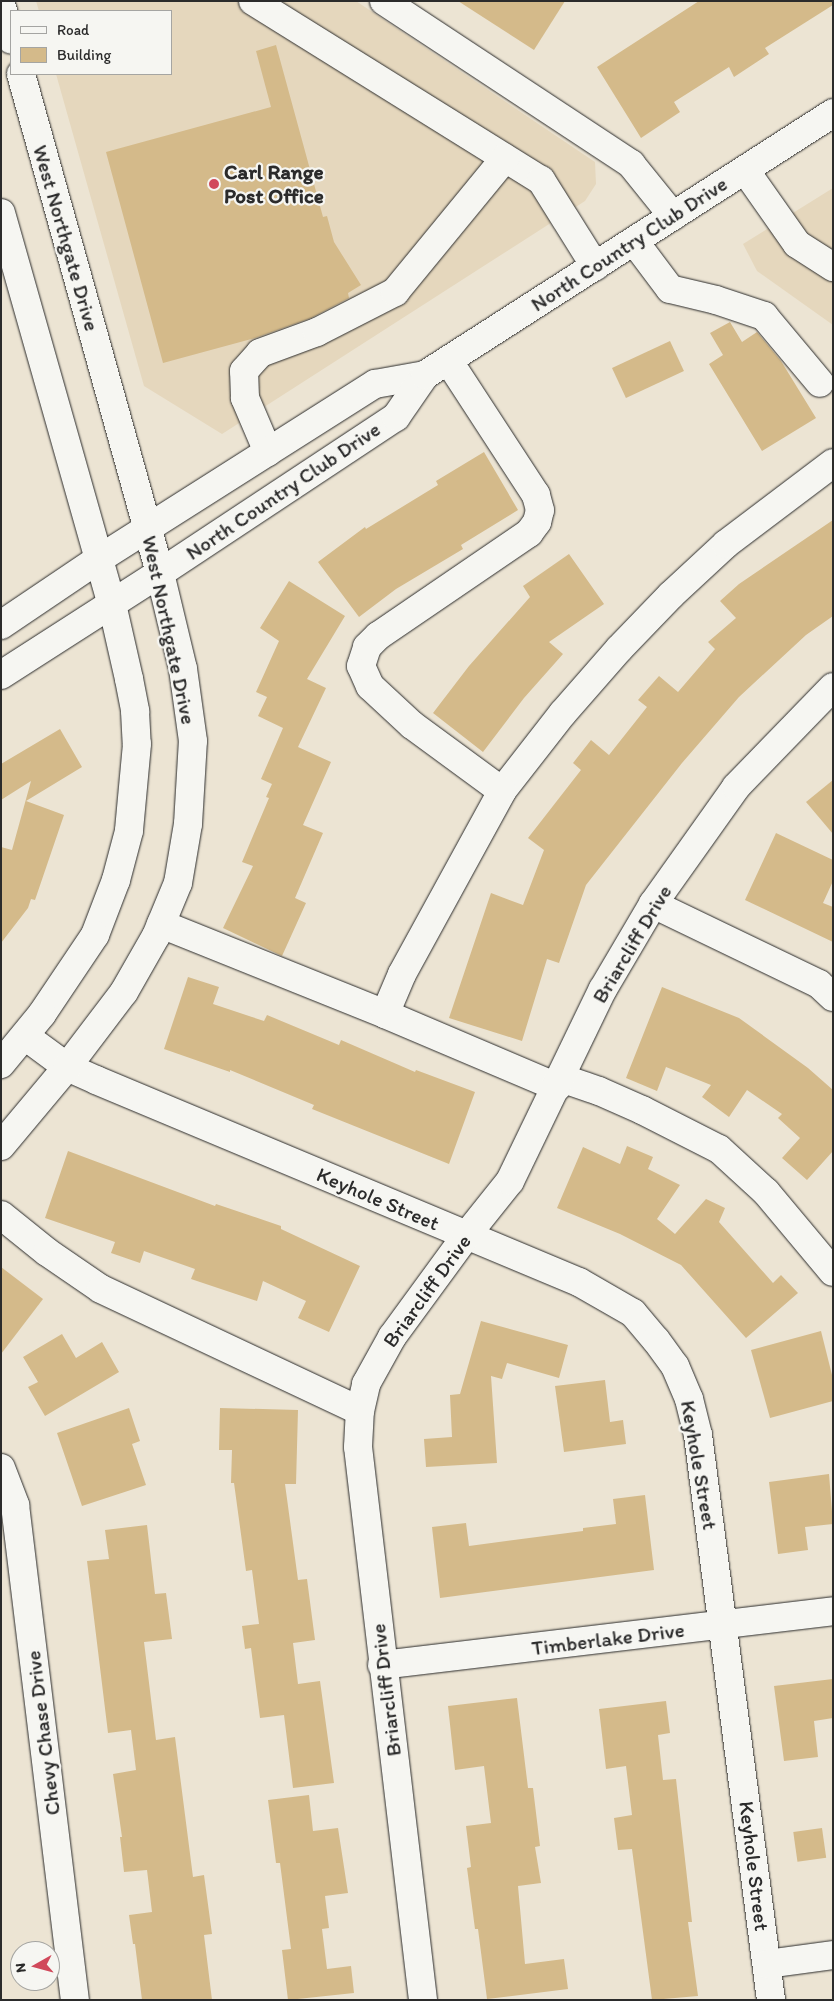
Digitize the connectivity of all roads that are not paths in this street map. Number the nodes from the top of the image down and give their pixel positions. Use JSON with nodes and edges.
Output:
{"nodes":[{"id":1,"x":253,"y":1,"type":"edge"},
{"id":2,"x":384,"y":1,"type":"edge"},
{"id":3,"x":1,"y":4,"type":"edge"},
{"id":4,"x":415,"y":10,"type":"edge"},
{"id":5,"x":10,"y":36,"type":"edge"},
{"id":6,"x":21,"y":75,"type":"edge"},
{"id":7,"x":833,"y":113,"type":"edge"},
{"id":8,"x":505,"y":158,"type":"junction"},
{"id":9,"x":745,"y":170,"type":"junction"},
{"id":10,"x":1,"y":212,"type":"edge"},
{"id":11,"x":673,"y":216,"type":"junction"},
{"id":12,"x":634,"y":240,"type":"junction"},
{"id":13,"x":595,"y":266,"type":"junction"},
{"id":14,"x":833,"y":267,"type":"edge"},
{"id":15,"x":448,"y":360,"type":"junction"},
{"id":16,"x":425,"y":375,"type":"junction"},
{"id":17,"x":820,"y":383,"type":"dead end"},
{"id":18,"x":268,"y":452,"type":"junction"},
{"id":19,"x":833,"y":463,"type":"edge"},
{"id":20,"x":148,"y":528,"type":"junction"},
{"id":21,"x":99,"y":559,"type":"junction"},
{"id":22,"x":160,"y":573,"type":"junction"},
{"id":23,"x":112,"y":604,"type":"junction"},
{"id":24,"x":1,"y":625,"type":"edge"},
{"id":25,"x":1,"y":675,"type":"edge"},
{"id":26,"x":829,"y":700,"type":"edge"},
{"id":27,"x":502,"y":791,"type":"junction"},
{"id":28,"x":653,"y":904,"type":"junction"},
{"id":29,"x":161,"y":924,"type":"junction"},
{"id":30,"x":833,"y":997,"type":"edge"},
{"id":31,"x":385,"y":1014,"type":"junction"},
{"id":32,"x":25,"y":1036,"type":"junction"},
{"id":33,"x":1,"y":1064,"type":"edge"},
{"id":34,"x":67,"y":1067,"type":"junction"},
{"id":35,"x":559,"y":1083,"type":"junction"},
{"id":36,"x":1,"y":1146,"type":"edge"},
{"id":37,"x":1,"y":1215,"type":"edge"},
{"id":38,"x":466,"y":1236,"type":"junction"},
{"id":39,"x":833,"y":1272,"type":"edge"},
{"id":40,"x":360,"y":1411,"type":"junction"},
{"id":41,"x":1,"y":1468,"type":"edge"},
{"id":42,"x":833,"y":1611,"type":"edge"},
{"id":43,"x":723,"y":1625,"type":"junction"},
{"id":44,"x":382,"y":1665,"type":"junction"},
{"id":45,"x":833,"y":1955,"type":"edge"},
{"id":46,"x":767,"y":1964,"type":"junction"},
{"id":47,"x":75,"y":2000,"type":"edge"},
{"id":48,"x":422,"y":2000,"type":"edge"},
{"id":49,"x":771,"y":2000,"type":"edge"}],
"edges":[{"from":1,"to":8,"type":"street"},
{"from":2,"to":4,"type":"street"},
{"from":3,"to":5,"type":"street"},
{"from":4,"to":11,"type":"street"},
{"from":6,"to":20,"type":"street","name":"West Northgate Drive"},
{"from":7,"to":9,"type":"street","name":"North Country Club Drive"},
{"from":8,"to":13,"type":"street"},
{"from":8,"to":18,"type":"street"},
{"from":9,"to":11,"type":"street","name":"North Country Club Drive"},
{"from":9,"to":14,"type":"street"},
{"from":10,"to":21,"type":"street"},
{"from":11,"to":12,"type":"street","name":"North Country Club Drive"},
{"from":12,"to":13,"type":"street","name":"North Country Club Drive"},
{"from":12,"to":17,"type":"street"},
{"from":13,"to":15,"type":"street","name":"North Country Club Drive"},
{"from":15,"to":16,"type":"street","name":"North Country Club Drive"},
{"from":15,"to":27,"type":"street"},
{"from":16,"to":18,"type":"street","name":"North Country Club Drive"},
{"from":16,"to":22,"type":"street","name":"North Country Club Drive"},
{"from":18,"to":20,"type":"street","name":"North Country Club Drive"},
{"from":19,"to":27,"type":"street"},
{"from":20,"to":21,"type":"street","name":"North Country Club Drive"},
{"from":20,"to":22,"type":"street","name":"West Northgate Drive"},
{"from":21,"to":23,"type":"street"},
{"from":21,"to":24,"type":"street","name":"North Country Club Drive"},
{"from":22,"to":23,"type":"street","name":"North Country Club Drive"},
{"from":22,"to":29,"type":"street","name":"West Northgate Drive"},
{"from":23,"to":25,"type":"street","name":"North Country Club Drive"},
{"from":23,"to":32,"type":"street"},
{"from":26,"to":28,"type":"street","name":"Briarcliff Drive"},
{"from":27,"to":31,"type":"street"},
{"from":28,"to":30,"type":"street"},
{"from":28,"to":35,"type":"street","name":"Briarcliff Drive"},
{"from":29,"to":31,"type":"street"},
{"from":29,"to":34,"type":"street","name":"West Northgate Drive"},
{"from":31,"to":35,"type":"street"},
{"from":32,"to":33,"type":"street"},
{"from":32,"to":34,"type":"street","name":"Keyhole Street"},
{"from":34,"to":36,"type":"street","name":"West Northgate Drive"},
{"from":34,"to":38,"type":"street","name":"Keyhole Street"},
{"from":35,"to":38,"type":"street","name":"Briarcliff Drive"},
{"from":35,"to":39,"type":"street"},
{"from":37,"to":40,"type":"street"},
{"from":38,"to":40,"type":"street","name":"Briarcliff Drive"},
{"from":38,"to":43,"type":"street","name":"Keyhole Street"},
{"from":40,"to":44,"type":"street","name":"Briarcliff Drive"},
{"from":41,"to":47,"type":"street","name":"Chevy Chase Drive"},
{"from":42,"to":43,"type":"street","name":"Timberlake Drive"},
{"from":43,"to":44,"type":"street","name":"Timberlake Drive"},
{"from":43,"to":46,"type":"street","name":"Keyhole Street"},
{"from":44,"to":48,"type":"street","name":"Briarcliff Drive"},
{"from":45,"to":46,"type":"street"},
{"from":46,"to":49,"type":"street","name":"Keyhole Street"}]}
